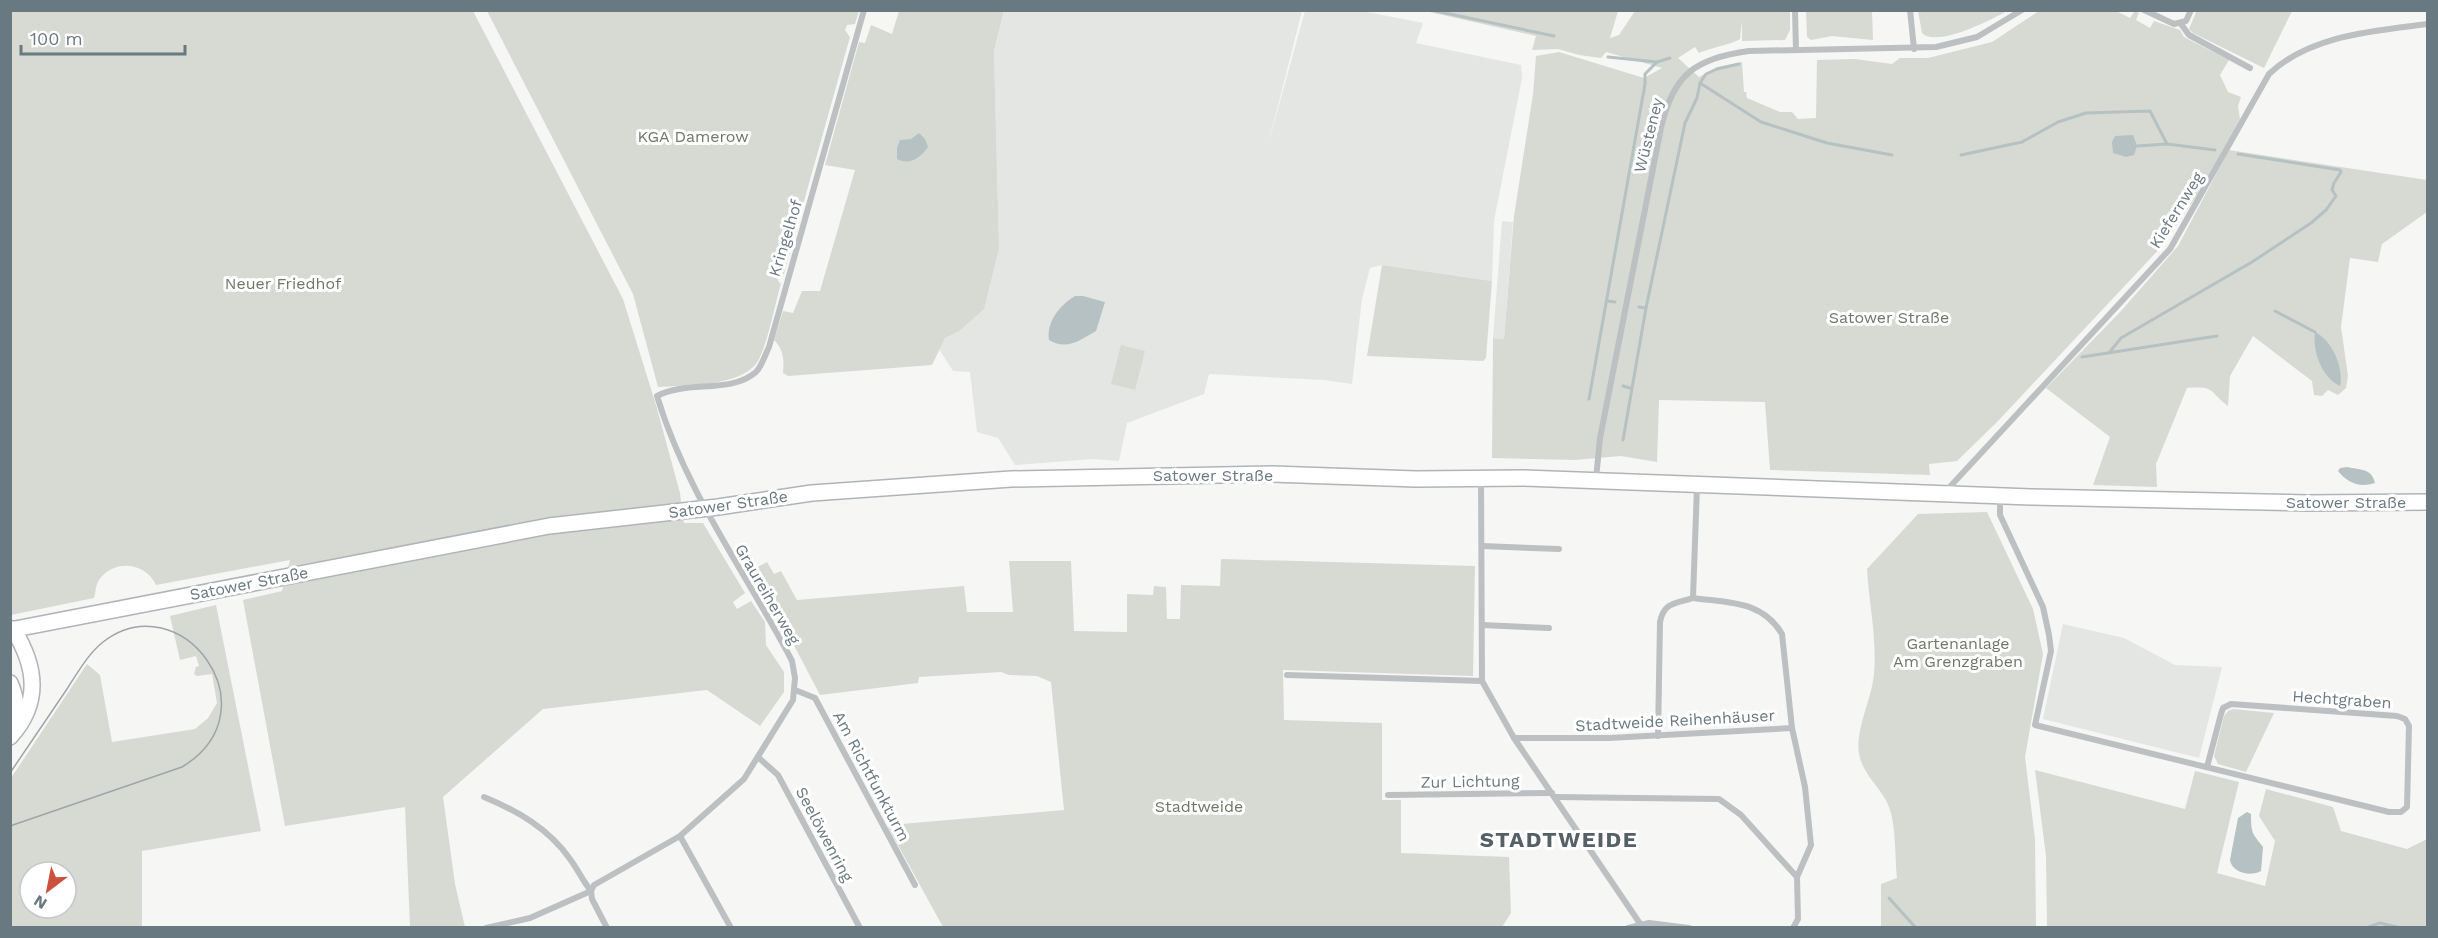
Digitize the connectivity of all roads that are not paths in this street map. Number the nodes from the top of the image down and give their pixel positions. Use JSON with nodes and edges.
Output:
{"nodes":[{"id":1,"x":864,"y":10,"type":"edge"},
{"id":2,"x":1795,"y":10,"type":"edge"},
{"id":3,"x":1911,"y":10,"type":"edge"},
{"id":4,"x":2022,"y":10,"type":"edge"},
{"id":5,"x":2144,"y":10,"type":"edge"},
{"id":6,"x":2191,"y":10,"type":"edge"},
{"id":7,"x":2181,"y":24,"type":"junction"},
{"id":8,"x":2427,"y":24,"type":"edge"},
{"id":9,"x":1914,"y":49,"type":"junction"},
{"id":10,"x":1796,"y":50,"type":"junction"},
{"id":11,"x":2250,"y":68,"type":"dead end"},
{"id":12,"x":657,"y":396,"type":"joint"},
{"id":13,"x":1480,"y":478,"type":"junction"},
{"id":14,"x":1596,"y":480,"type":"junction"},
{"id":15,"x":1696,"y":486,"type":"junction"},
{"id":16,"x":1943,"y":494,"type":"junction"},
{"id":17,"x":2000,"y":495,"type":"junction"},
{"id":18,"x":2427,"y":502,"type":"edge"},
{"id":19,"x":705,"y":509,"type":"junction"},
{"id":20,"x":1482,"y":546,"type":"junction"},
{"id":21,"x":1559,"y":549,"type":"dead end"},
{"id":22,"x":1693,"y":598,"type":"junction"},
{"id":23,"x":1482,"y":625,"type":"junction"},
{"id":24,"x":1550,"y":628,"type":"dead end"},
{"id":25,"x":11,"y":630,"type":"edge"},
{"id":26,"x":1287,"y":675,"type":"dead end"},
{"id":27,"x":1482,"y":681,"type":"junction"},
{"id":28,"x":10,"y":683,"type":"edge"},
{"id":29,"x":795,"y":690,"type":"junction"},
{"id":30,"x":1792,"y":728,"type":"junction"},
{"id":31,"x":1658,"y":736,"type":"junction"},
{"id":32,"x":11,"y":737,"type":"edge"},
{"id":33,"x":1514,"y":738,"type":"junction"},
{"id":34,"x":759,"y":758,"type":"junction"},
{"id":35,"x":2207,"y":767,"type":"junction"},
{"id":36,"x":1388,"y":795,"type":"dead end"},
{"id":37,"x":1554,"y":795,"type":"junction"},
{"id":38,"x":484,"y":797,"type":"dead end"},
{"id":39,"x":680,"y":836,"type":"junction"},
{"id":40,"x":1797,"y":877,"type":"junction"},
{"id":41,"x":915,"y":885,"type":"dead end"},
{"id":42,"x":591,"y":891,"type":"junction"},
{"id":43,"x":1642,"y":926,"type":"edge"},
{"id":44,"x":486,"y":927,"type":"edge"},
{"id":45,"x":607,"y":927,"type":"edge"},
{"id":46,"x":731,"y":927,"type":"edge"},
{"id":47,"x":860,"y":927,"type":"edge"},
{"id":48,"x":1628,"y":927,"type":"edge"},
{"id":49,"x":1689,"y":927,"type":"edge"},
{"id":50,"x":1793,"y":927,"type":"edge"}],
"edges":[{"from":1,"to":12,"type":"street","name":"Kringelhof"},
{"from":2,"to":10,"type":"street"},
{"from":3,"to":9,"type":"street"},
{"from":4,"to":9,"type":"street","name":"Wüsteney"},
{"from":5,"to":7,"type":"street"},
{"from":6,"to":7,"type":"street"},
{"from":7,"to":11,"type":"street"},
{"from":8,"to":16,"type":"street","name":"Kiefernweg"},
{"from":9,"to":10,"type":"street","name":"Wüsteney"},
{"from":10,"to":14,"type":"street","name":"Wüsteney"},
{"from":12,"to":19,"type":"street","name":"Graureiherweg"},
{"from":13,"to":14,"type":"main road","name":"Satower Straße"},
{"from":13,"to":19,"type":"main road","name":"Satower Straße"},
{"from":13,"to":20,"type":"street"},
{"from":14,"to":15,"type":"main road","name":"Satower Straße"},
{"from":15,"to":16,"type":"main road","name":"Satower Straße"},
{"from":15,"to":22,"type":"street"},
{"from":16,"to":17,"type":"main road","name":"Satower Straße"},
{"from":17,"to":18,"type":"main road","name":"Satower Straße"},
{"from":17,"to":35,"type":"street","name":"Hechtgraben"},
{"from":19,"to":25,"type":"main road","name":"Satower Straße"},
{"from":19,"to":29,"type":"street","name":"Graureiherweg"},
{"from":20,"to":21,"type":"street"},
{"from":20,"to":23,"type":"street"},
{"from":22,"to":30,"type":"street"},
{"from":22,"to":31,"type":"street"},
{"from":23,"to":24,"type":"street"},
{"from":23,"to":27,"type":"street"},
{"from":25,"to":32,"type":"main road"},
{"from":26,"to":27,"type":"street"},
{"from":27,"to":33,"type":"street"},
{"from":28,"to":32,"type":"main road"},
{"from":29,"to":34,"type":"street","name":"Graureiherweg"},
{"from":29,"to":41,"type":"street","name":"Am Richtfunkturm"},
{"from":30,"to":31,"type":"street","name":"Stadtweide Reihenhäuser"},
{"from":30,"to":40,"type":"street","name":"Stadtweide Reihenhäuser"},
{"from":31,"to":33,"type":"street","name":"Stadtweide Reihenhäuser"},
{"from":33,"to":37,"type":"street"},
{"from":34,"to":39,"type":"street","name":"Graureiherweg"},
{"from":34,"to":47,"type":"street","name":"Seelöwenring"},
{"from":35,"to":35,"type":"street","name":"Hechtgraben"},
{"from":36,"to":37,"type":"street","name":"Zur Lichtung"},
{"from":37,"to":40,"type":"street"},
{"from":37,"to":43,"type":"street"},
{"from":38,"to":42,"type":"street"},
{"from":39,"to":42,"type":"street","name":"Graureiherweg"},
{"from":39,"to":46,"type":"street"},
{"from":40,"to":50,"type":"street","name":"Stadtweide Reihenhäuser"},
{"from":42,"to":44,"type":"street","name":"Graureiherweg"},
{"from":42,"to":45,"type":"street"},
{"from":43,"to":48,"type":"street"},
{"from":43,"to":49,"type":"street"}]}
